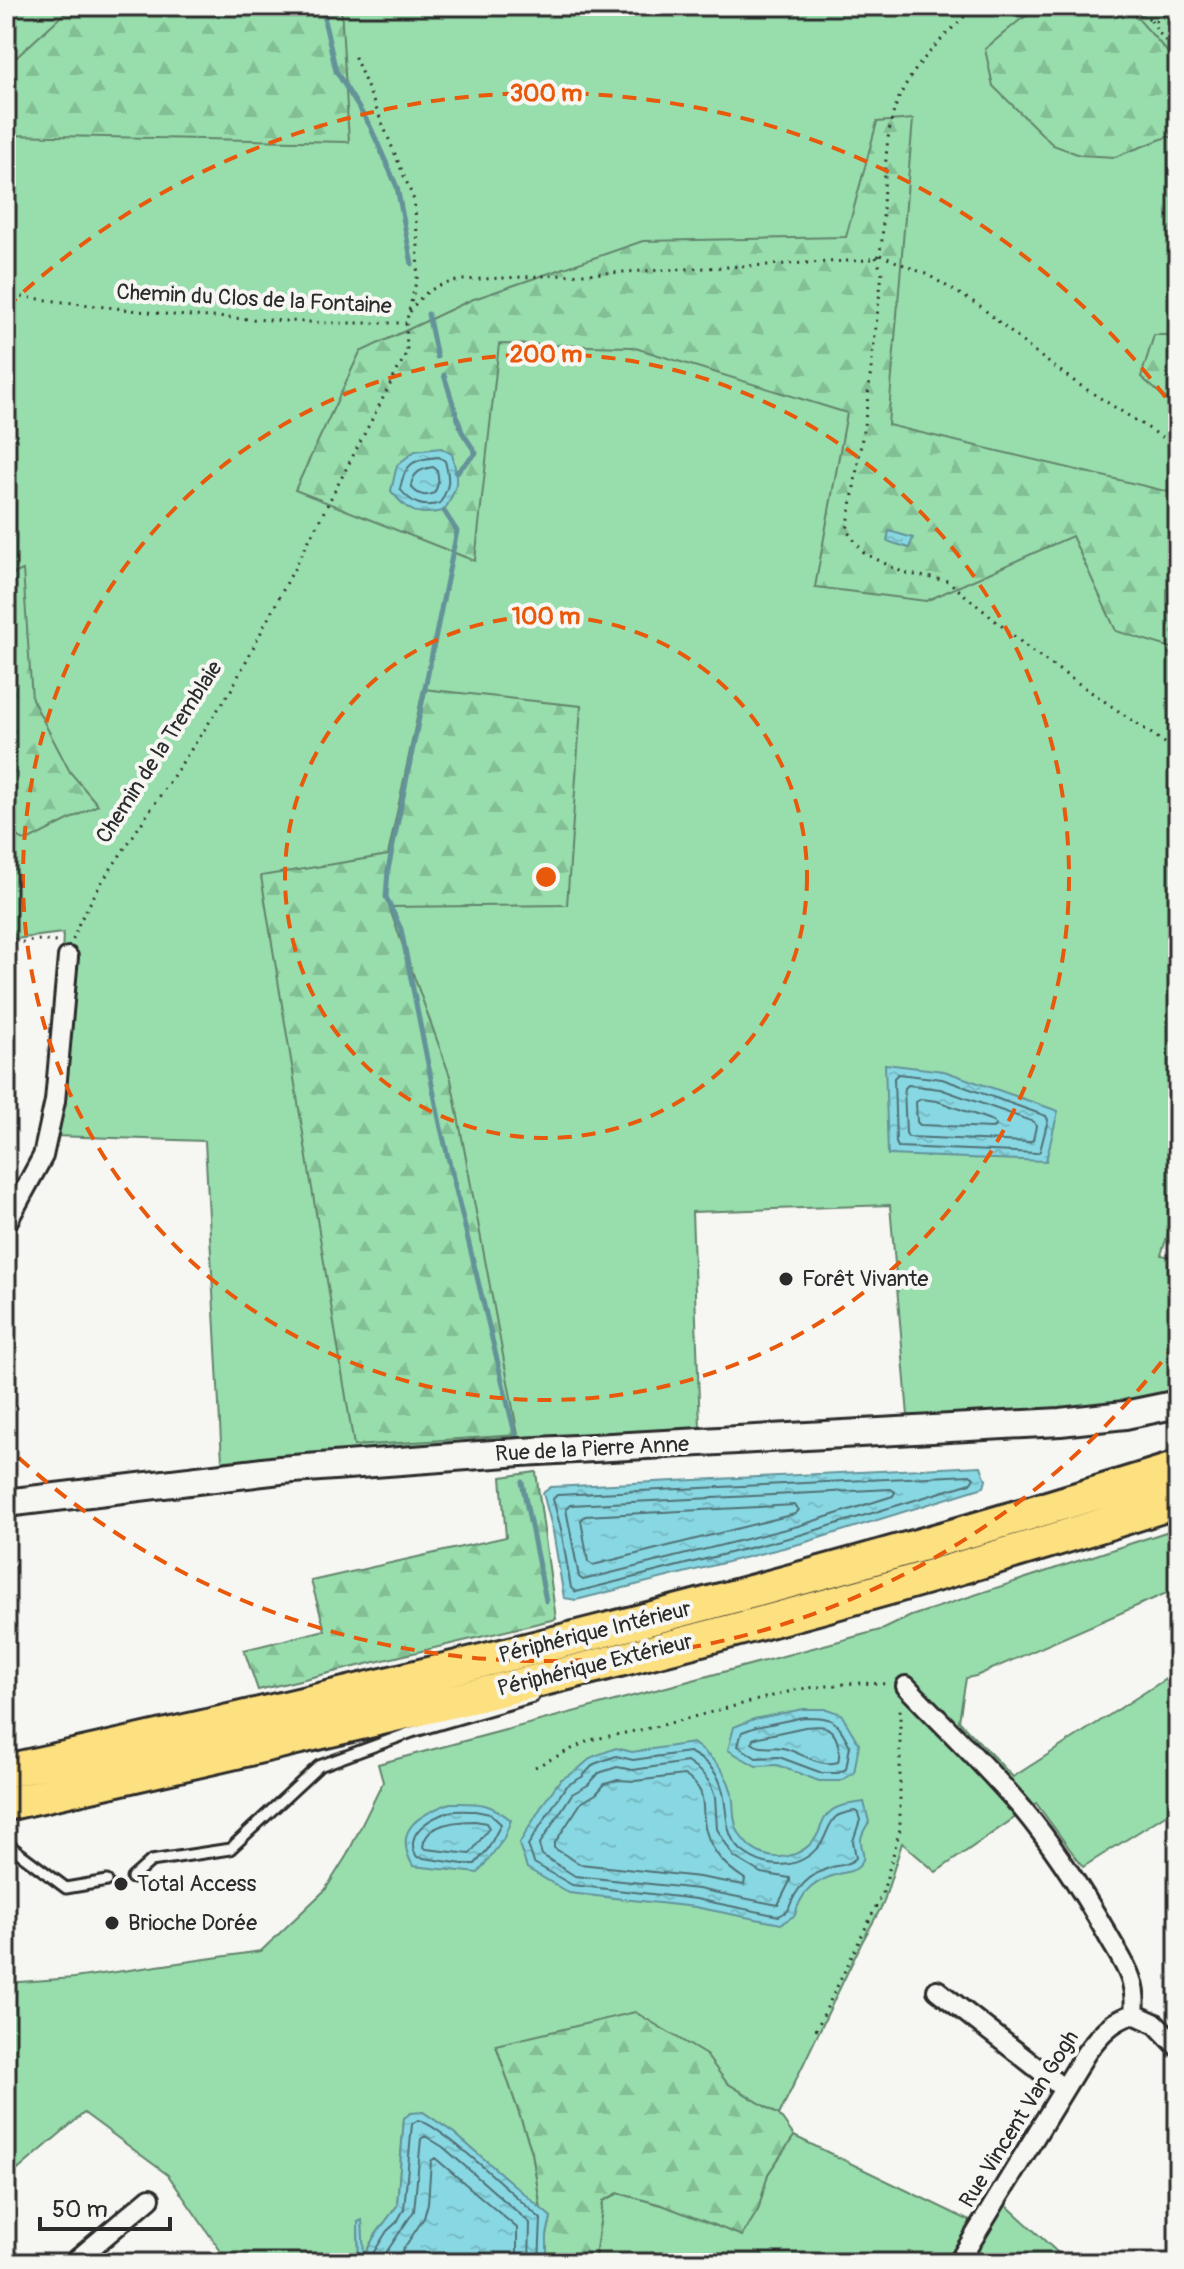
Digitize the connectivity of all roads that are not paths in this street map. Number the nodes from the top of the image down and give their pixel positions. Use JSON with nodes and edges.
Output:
{"nodes":[{"id":1,"x":68,"y":957,"type":"road end"},
{"id":2,"x":6,"y":1224,"type":"edge"},
{"id":3,"x":1178,"y":1404,"type":"edge"},
{"id":4,"x":1178,"y":1468,"type":"edge"},
{"id":5,"x":1178,"y":1501,"type":"edge"},
{"id":6,"x":6,"y":1503,"type":"edge"},
{"id":7,"x":906,"y":1686,"type":"road end"},
{"id":8,"x":538,"y":1696,"type":"dead end"},
{"id":9,"x":6,"y":1771,"type":"edge"},
{"id":10,"x":6,"y":1804,"type":"edge"},
{"id":11,"x":6,"y":1845,"type":"edge"},
{"id":12,"x":132,"y":1878,"type":"dead end"},
{"id":13,"x":107,"y":1881,"type":"dead end"},
{"id":14,"x":937,"y":1990,"type":"dead end"},
{"id":15,"x":1134,"y":2014,"type":"junction"},
{"id":16,"x":1178,"y":2047,"type":"edge"},
{"id":17,"x":1064,"y":2089,"type":"junction"},
{"id":18,"x":150,"y":2198,"type":"dead end"},
{"id":19,"x":73,"y":2263,"type":"edge"},
{"id":20,"x":958,"y":2263,"type":"edge"}],
"edges":[{"from":1,"to":2,"type":"street"},
{"from":3,"to":6,"type":"street","name":"Rue de la Pierre Anne"},
{"from":4,"to":9,"type":"highway","name":"Périphérique Intérieur"},
{"from":5,"to":10,"type":"highway","name":"Périphérique Extérieur"},
{"from":7,"to":15,"type":"street"},
{"from":8,"to":12,"type":"lane"},
{"from":11,"to":13,"type":"lane"},
{"from":14,"to":17,"type":"street"},
{"from":15,"to":16,"type":"street"},
{"from":15,"to":17,"type":"street","name":"Rue Vincent Van Gogh"},
{"from":17,"to":20,"type":"street","name":"Rue Vincent Van Gogh"},
{"from":18,"to":19,"type":"street"}]}
